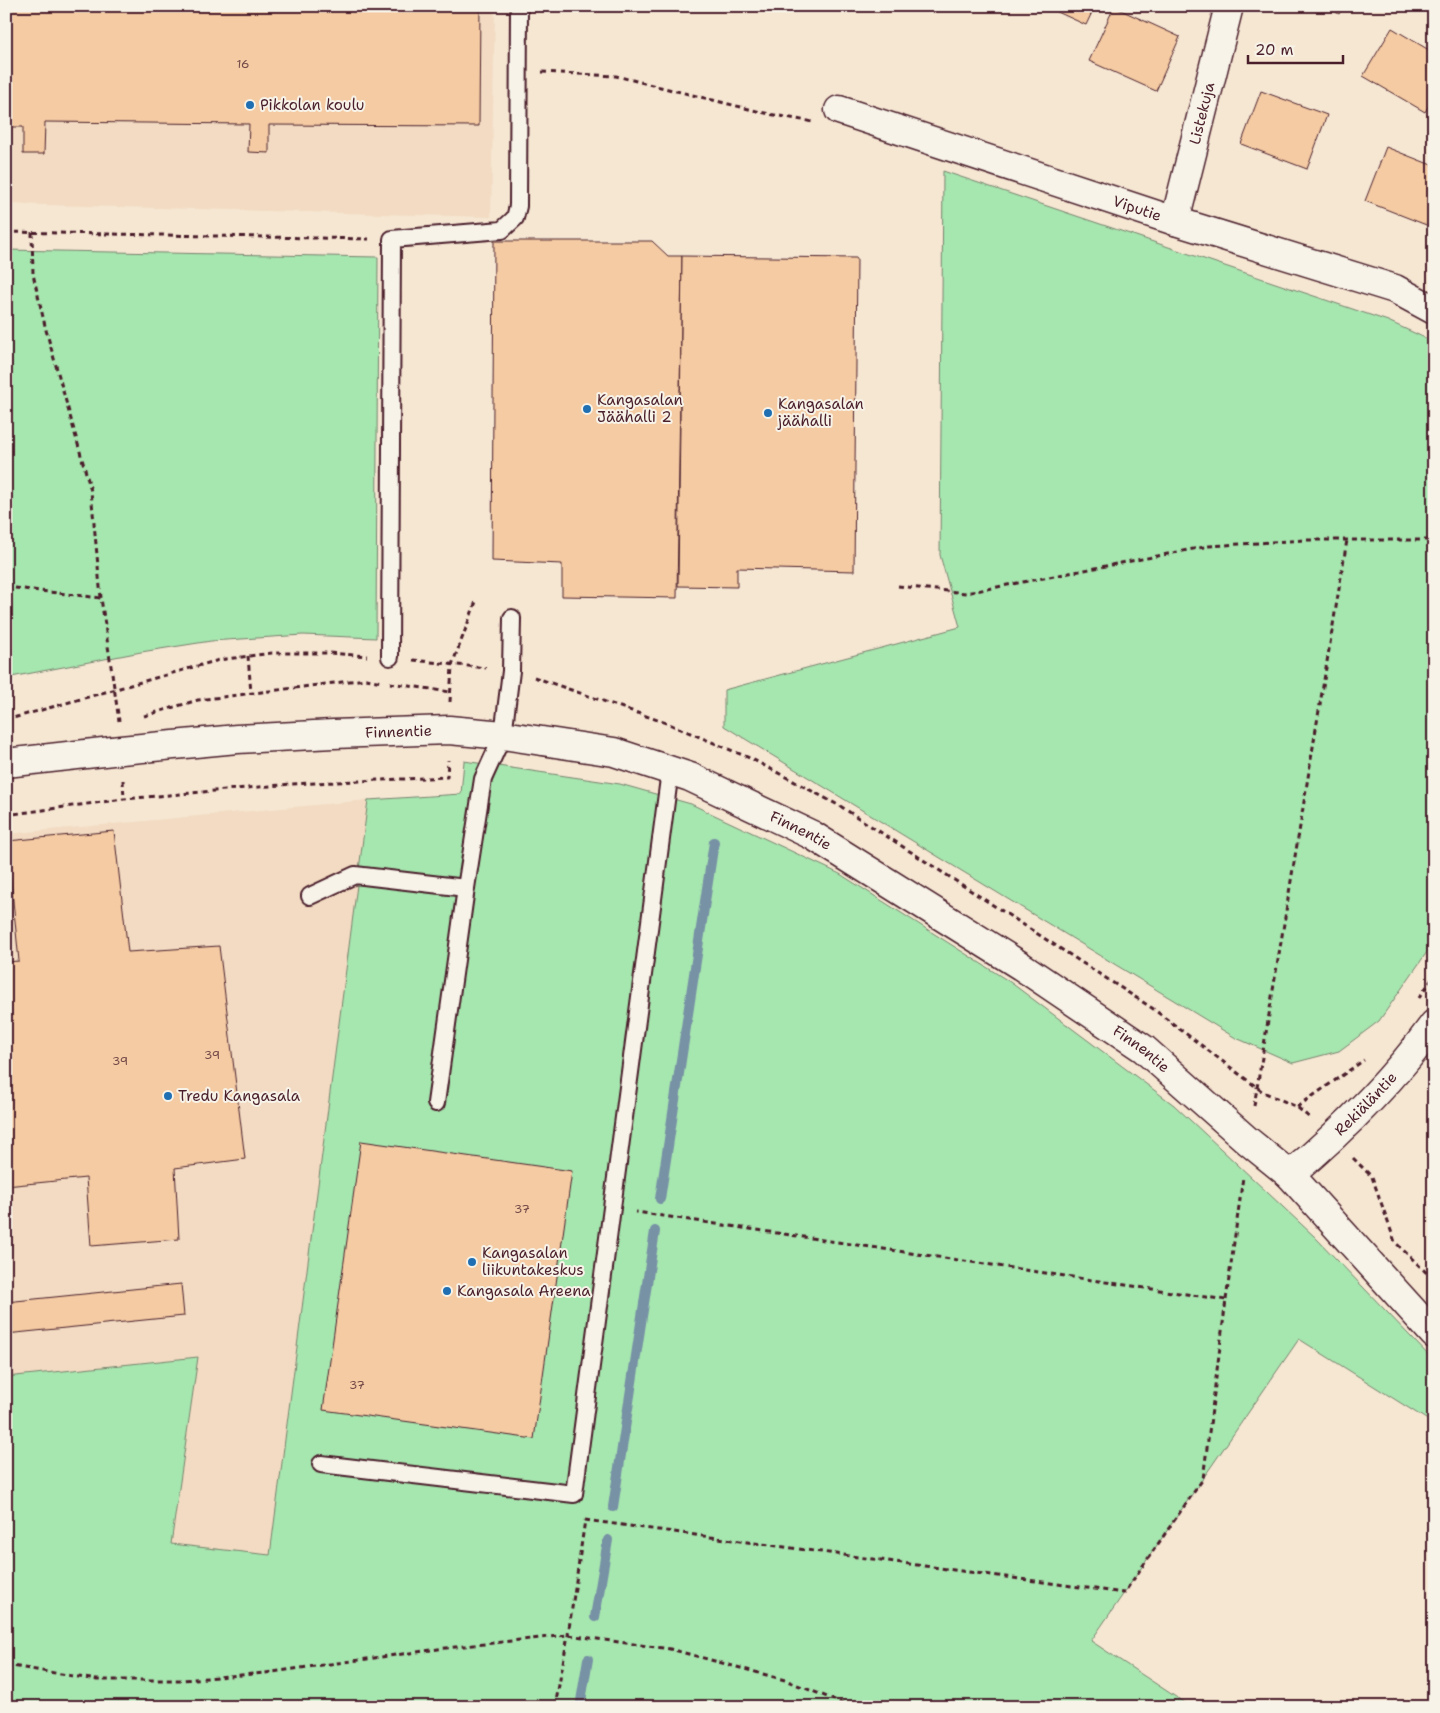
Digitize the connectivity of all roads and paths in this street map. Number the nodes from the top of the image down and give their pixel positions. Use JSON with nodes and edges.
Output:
{"nodes":[{"id":1,"x":519,"y":6,"type":"edge"},
{"id":2,"x":1229,"y":6,"type":"edge"},
{"id":3,"x":518,"y":71,"type":"junction"},
{"id":4,"x":839,"y":110,"type":"dead end"},
{"id":5,"x":814,"y":122,"type":"dead end"},
{"id":6,"x":1175,"y":220,"type":"junction"},
{"id":7,"x":6,"y":232,"type":"edge"},
{"id":8,"x":32,"y":232,"type":"junction"},
{"id":9,"x":392,"y":239,"type":"junction"},
{"id":10,"x":1434,"y":310,"type":"edge"},
{"id":11,"x":1347,"y":540,"type":"junction"},
{"id":12,"x":1434,"y":540,"type":"edge"},
{"id":13,"x":898,"y":586,"type":"dead end"},
{"id":14,"x":6,"y":587,"type":"edge"},
{"id":15,"x":101,"y":598,"type":"junction"},
{"id":16,"x":477,"y":599,"type":"dead end"},
{"id":17,"x":512,"y":618,"type":"dead end"},
{"id":18,"x":248,"y":656,"type":"junction"},
{"id":19,"x":390,"y":657,"type":"junction"},
{"id":20,"x":452,"y":665,"type":"junction"},
{"id":21,"x":511,"y":671,"type":"junction"},
{"id":22,"x":116,"y":689,"type":"junction"},
{"id":23,"x":450,"y":692,"type":"junction"},
{"id":24,"x":251,"y":693,"type":"junction"},
{"id":25,"x":137,"y":718,"type":"dead end"},
{"id":26,"x":6,"y":720,"type":"edge"},
{"id":27,"x":128,"y":720,"type":"dead end"},
{"id":28,"x":119,"y":723,"type":"dead end"},
{"id":29,"x":449,"y":730,"type":"junction"},
{"id":30,"x":503,"y":735,"type":"junction"},
{"id":31,"x":6,"y":763,"type":"edge"},
{"id":32,"x":670,"y":771,"type":"junction"},
{"id":33,"x":6,"y":815,"type":"edge"},
{"id":34,"x":466,"y":888,"type":"junction"},
{"id":35,"x":310,"y":896,"type":"dead end"},
{"id":36,"x":1434,"y":976,"type":"edge"},
{"id":37,"x":1419,"y":999,"type":"dead end"},
{"id":38,"x":1434,"y":1024,"type":"edge"},
{"id":39,"x":1371,"y":1054,"type":"dead end"},
{"id":40,"x":436,"y":1103,"type":"dead end"},
{"id":41,"x":1297,"y":1107,"type":"dead end"},
{"id":42,"x":1334,"y":1138,"type":"junction"},
{"id":43,"x":1248,"y":1141,"type":"junction"},
{"id":44,"x":1290,"y":1175,"type":"junction"},
{"id":45,"x":612,"y":1208,"type":"junction"},
{"id":46,"x":1434,"y":1280,"type":"edge"},
{"id":47,"x":1226,"y":1300,"type":"junction"},
{"id":48,"x":1434,"y":1334,"type":"edge"},
{"id":49,"x":321,"y":1464,"type":"dead end"},
{"id":50,"x":568,"y":1635,"type":"junction"},
{"id":51,"x":6,"y":1665,"type":"edge"},
{"id":52,"x":555,"y":1707,"type":"edge"},
{"id":53,"x":852,"y":1707,"type":"edge"}],
"edges":[{"from":1,"to":3,"type":"lane"},
{"from":2,"to":6,"type":"street","name":"Listekuja"},
{"from":3,"to":5,"type":"path"},
{"from":3,"to":9,"type":"lane"},
{"from":4,"to":6,"type":"street","name":"Viputie"},
{"from":6,"to":10,"type":"street","name":"Viputie"},
{"from":7,"to":8,"type":"path"},
{"from":8,"to":9,"type":"path"},
{"from":8,"to":15,"type":"path"},
{"from":9,"to":19,"type":"lane"},
{"from":11,"to":12,"type":"path"},
{"from":11,"to":13,"type":"path"},
{"from":11,"to":43,"type":"path"},
{"from":14,"to":15,"type":"path"},
{"from":15,"to":22,"type":"path"},
{"from":16,"to":20,"type":"path"},
{"from":17,"to":21,"type":"lane"},
{"from":18,"to":19,"type":"path"},
{"from":18,"to":22,"type":"path"},
{"from":18,"to":24,"type":"path"},
{"from":19,"to":20,"type":"path"},
{"from":20,"to":21,"type":"path"},
{"from":20,"to":23,"type":"path"},
{"from":21,"to":30,"type":"lane"},
{"from":22,"to":26,"type":"path"},
{"from":23,"to":24,"type":"path"},
{"from":23,"to":29,"type":"path"},
{"from":24,"to":25,"type":"path"},
{"from":27,"to":28,"type":"path"},
{"from":29,"to":30,"type":"street","name":"Finnentie"},
{"from":29,"to":31,"type":"street","name":"Finnentie"},
{"from":29,"to":33,"type":"path"},
{"from":30,"to":32,"type":"street","name":"Finnentie"},
{"from":30,"to":34,"type":"lane"},
{"from":32,"to":43,"type":"street","name":"Finnentie"},
{"from":32,"to":45,"type":"lane"},
{"from":34,"to":35,"type":"lane"},
{"from":34,"to":40,"type":"lane"},
{"from":36,"to":37,"type":"path"},
{"from":38,"to":42,"type":"street","name":"Rekiäläntie"},
{"from":39,"to":41,"type":"path"},
{"from":42,"to":44,"type":"street","name":"Rekiäläntie"},
{"from":42,"to":46,"type":"path"},
{"from":43,"to":44,"type":"street","name":"Finnentie"},
{"from":43,"to":47,"type":"path"},
{"from":44,"to":48,"type":"street","name":"Finnentie"},
{"from":45,"to":47,"type":"path"},
{"from":45,"to":49,"type":"lane"},
{"from":47,"to":50,"type":"path"},
{"from":50,"to":51,"type":"path"},
{"from":50,"to":52,"type":"path"},
{"from":50,"to":53,"type":"path"}]}
